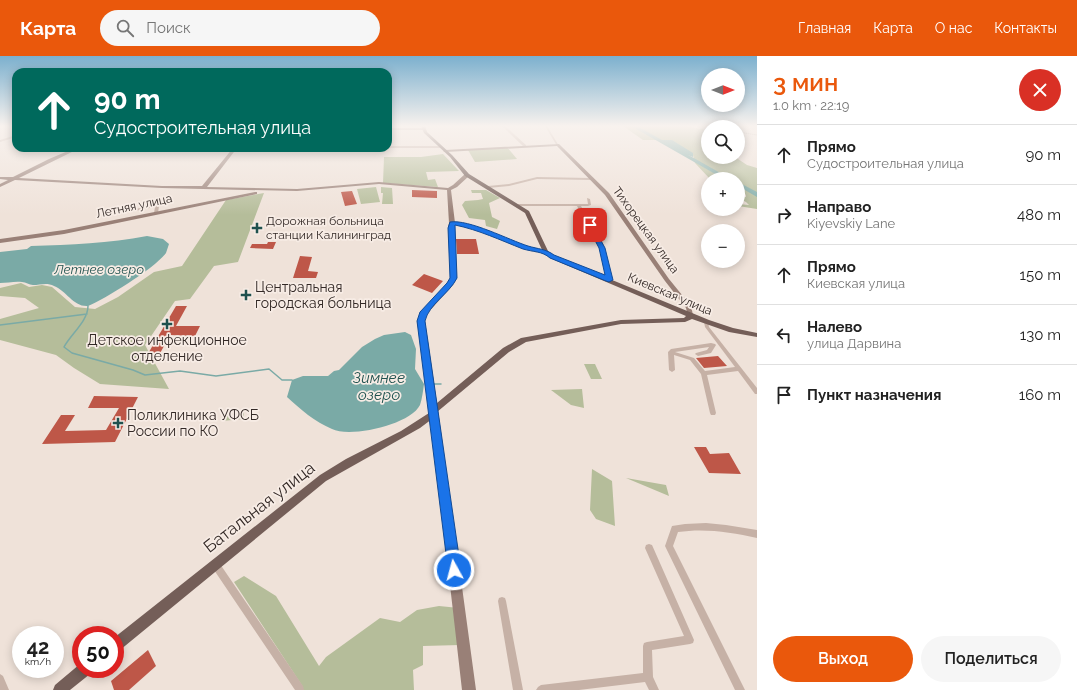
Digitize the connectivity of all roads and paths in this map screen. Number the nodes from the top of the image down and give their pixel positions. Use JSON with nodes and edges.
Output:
{"nodes":[{"id":1,"x":60,"y":156,"type":"edge"},
{"id":2,"x":229,"y":156,"type":"edge"},
{"id":3,"x":450,"y":156,"type":"edge"},
{"id":4,"x":568,"y":156,"type":"edge"},
{"id":5,"x":467,"y":175,"type":"junction"},
{"id":6,"x":0,"y":178,"type":"edge"},
{"id":7,"x":14,"y":178,"type":"junction"},
{"id":8,"x":590,"y":179,"type":"junction"},
{"id":9,"x":0,"y":186,"type":"edge"},
{"id":10,"x":488,"y":187,"type":"junction"},
{"id":11,"x":203,"y":188,"type":"junction"},
{"id":12,"x":449,"y":189,"type":"junction"},
{"id":13,"x":271,"y":190,"type":"junction"},
{"id":14,"x":588,"y":199,"type":"dead end"},
{"id":15,"x":518,"y":205,"type":"junction"},
{"id":16,"x":579,"y":206,"type":"junction"},
{"id":17,"x":124,"y":212,"type":"dead end"},
{"id":18,"x":156,"y":213,"type":"junction"},
{"id":19,"x":452,"y":224,"type":"junction"},
{"id":20,"x":0,"y":241,"type":"edge"},
{"id":21,"x":546,"y":252,"type":"junction"},
{"id":22,"x":609,"y":280,"type":"junction"},
{"id":23,"x":690,"y":315,"type":"junction"},
{"id":24,"x":706,"y":322,"type":"junction"},
{"id":25,"x":757,"y":335,"type":"edge"},
{"id":26,"x":719,"y":343,"type":"junction"},
{"id":27,"x":711,"y":345,"type":"junction"},
{"id":28,"x":671,"y":352,"type":"junction"},
{"id":29,"x":698,"y":354,"type":"dead end"},
{"id":30,"x":739,"y":369,"type":"junction"},
{"id":31,"x":672,"y":370,"type":"dead end"},
{"id":32,"x":704,"y":373,"type":"junction"},
{"id":33,"x":757,"y":392,"type":"edge"},
{"id":34,"x":432,"y":413,"type":"junction"},
{"id":35,"x":713,"y":413,"type":"dead end"},
{"id":36,"x":757,"y":534,"type":"edge"},
{"id":37,"x":649,"y":548,"type":"dead end"},
{"id":38,"x":215,"y":564,"type":"junction"},
{"id":39,"x":502,"y":601,"type":"dead end"},
{"id":40,"x":124,"y":638,"type":"edge"},
{"id":41,"x":648,"y":677,"type":"junction"},
{"id":42,"x":75,"y":678,"type":"edge"},
{"id":43,"x":0,"y":679,"type":"edge"},
{"id":44,"x":568,"y":688,"type":"edge"},
{"id":45,"x":300,"y":689,"type":"edge"},
{"id":46,"x":4,"y":690,"type":"edge"},
{"id":47,"x":60,"y":690,"type":"edge"},
{"id":48,"x":469,"y":690,"type":"edge"},
{"id":49,"x":518,"y":690,"type":"edge"},
{"id":50,"x":541,"y":690,"type":"edge"},
{"id":51,"x":654,"y":690,"type":"edge"},
{"id":52,"x":740,"y":690,"type":"edge"}],
"edges":[{"from":1,"to":7,"type":"street"},
{"from":2,"to":11,"type":"street"},
{"from":3,"to":5,"type":"main road"},
{"from":4,"to":8,"type":"street","name":"Тихорецкая улица"},
{"from":5,"to":10,"type":"main road"},
{"from":5,"to":12,"type":"street"},
{"from":6,"to":7,"type":"street"},
{"from":7,"to":9,"type":"street"},
{"from":7,"to":11,"type":"street"},
{"from":8,"to":10,"type":"street"},
{"from":8,"to":23,"type":"street","name":"Тихорецкая улица"},
{"from":10,"to":15,"type":"main road"},
{"from":11,"to":13,"type":"street"},
{"from":12,"to":13,"type":"street"},
{"from":12,"to":19,"type":"street"},
{"from":13,"to":18,"type":"street","name":"Летняя улица"},
{"from":14,"to":16,"type":"street"},
{"from":15,"to":16,"type":"street"},
{"from":15,"to":21,"type":"main road"},
{"from":16,"to":22,"type":"street"},
{"from":17,"to":18,"type":"street"},
{"from":18,"to":20,"type":"street","name":"Летняя улица"},
{"from":19,"to":21,"type":"street"},
{"from":19,"to":34,"type":"street"},
{"from":21,"to":22,"type":"main road","name":"Киевская улица"},
{"from":22,"to":23,"type":"main road","name":"Киевская улица"},
{"from":23,"to":24,"type":"main road","name":"Киевская улица"},
{"from":23,"to":34,"type":"main road","name":"Батальная улица"},
{"from":24,"to":25,"type":"main road","name":"Киевская улица"},
{"from":24,"to":26,"type":"street"},
{"from":26,"to":27,"type":"street"},
{"from":26,"to":30,"type":"street"},
{"from":27,"to":28,"type":"street"},
{"from":27,"to":29,"type":"street"},
{"from":28,"to":31,"type":"street"},
{"from":28,"to":32,"type":"street"},
{"from":30,"to":32,"type":"street"},
{"from":30,"to":33,"type":"street"},
{"from":32,"to":35,"type":"street"},
{"from":34,"to":38,"type":"main road","name":"Батальная улица"},
{"from":34,"to":48,"type":"street"},
{"from":36,"to":52,"type":"street"},
{"from":37,"to":41,"type":"street"},
{"from":38,"to":40,"type":"main road","name":"Батальная улица"},
{"from":38,"to":45,"type":"street"},
{"from":39,"to":49,"type":"street"},
{"from":41,"to":44,"type":"street"},
{"from":41,"to":51,"type":"street"},
{"from":42,"to":47,"type":"main road"},
{"from":43,"to":46,"type":"street"},
{"from":44,"to":50,"type":"street"}]}
